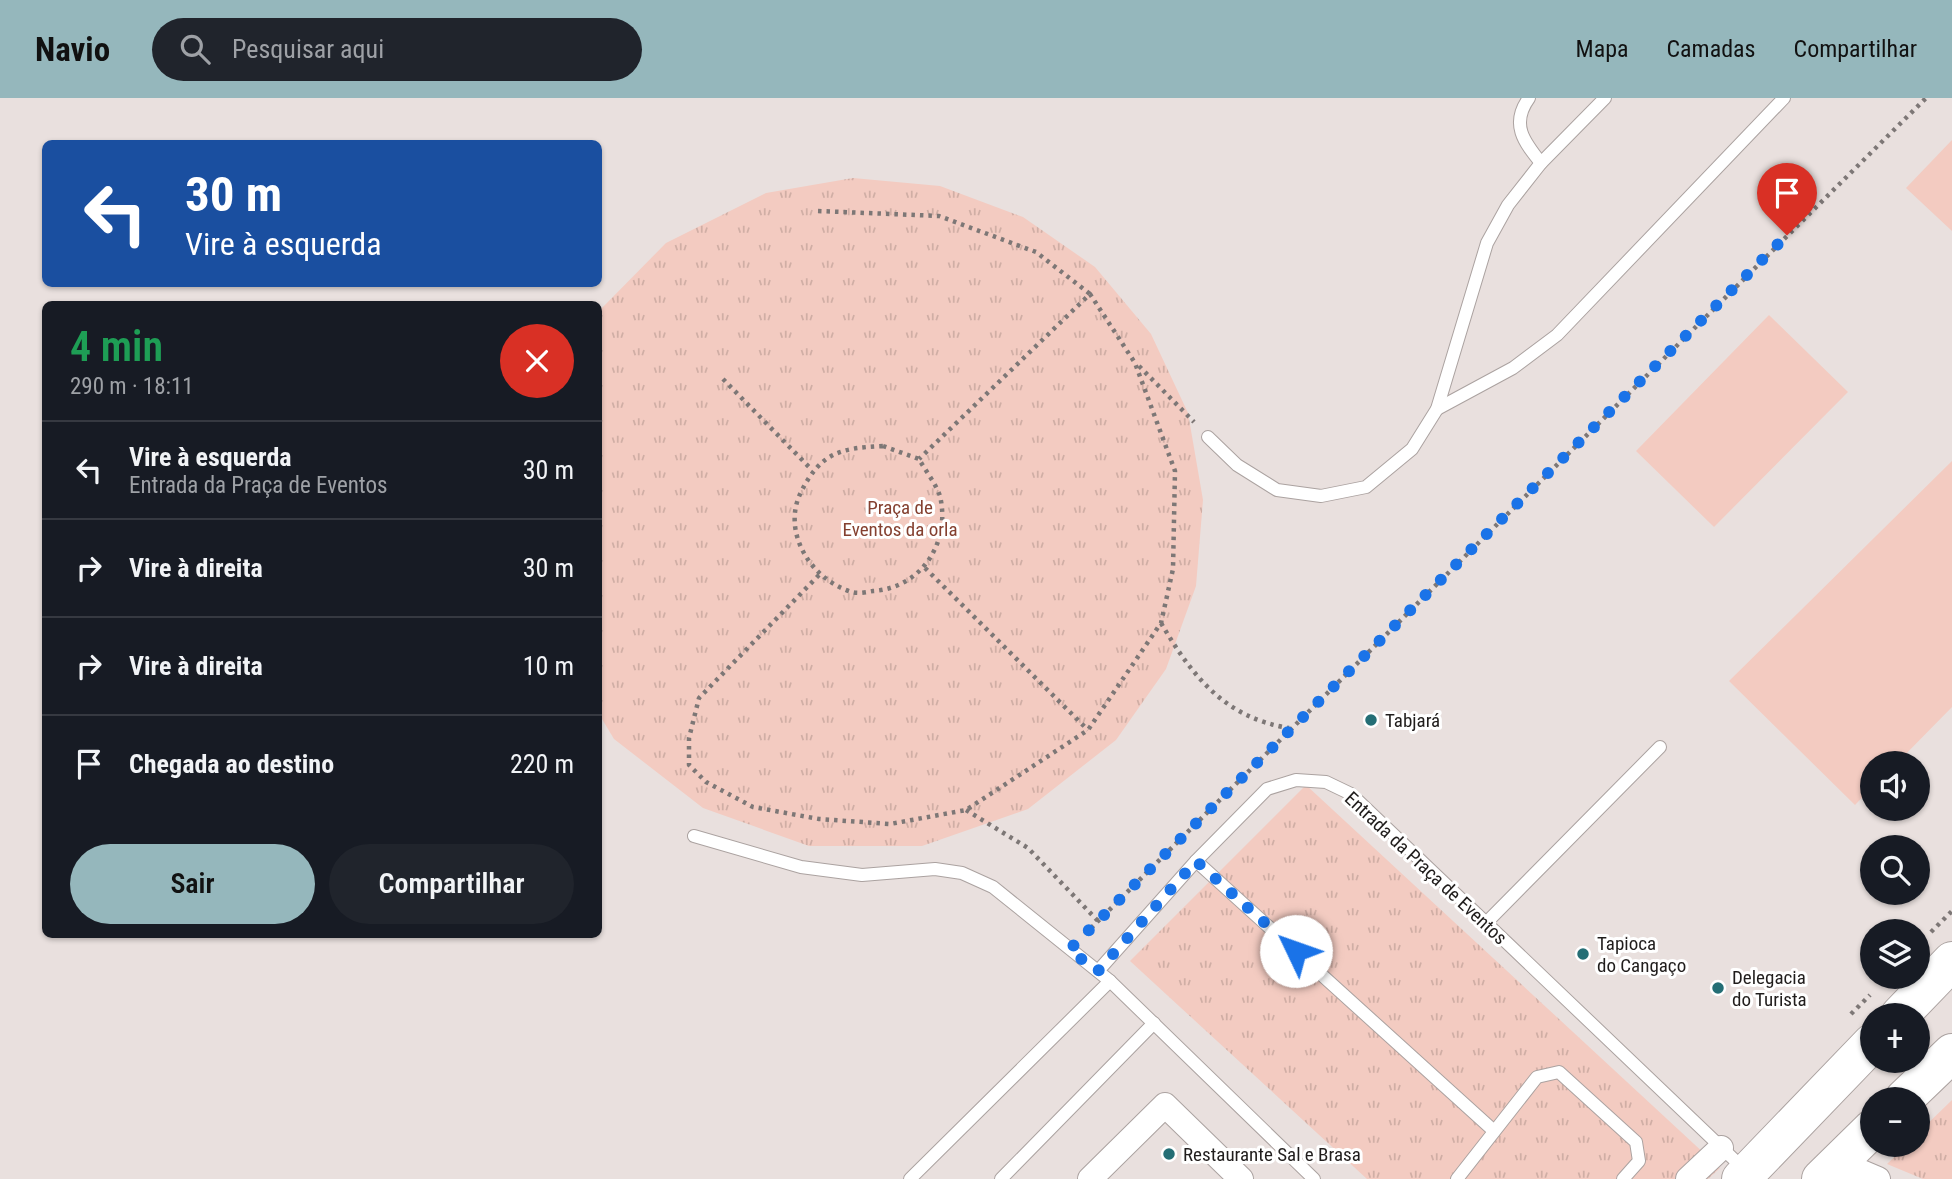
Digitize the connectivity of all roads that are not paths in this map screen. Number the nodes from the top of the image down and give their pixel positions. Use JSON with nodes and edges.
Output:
{"nodes":[{"id":1,"x":1529,"y":98,"type":"edge"},
{"id":2,"x":1605,"y":98,"type":"edge"},
{"id":3,"x":1784,"y":98,"type":"edge"},
{"id":4,"x":1541,"y":163,"type":"junction"},
{"id":5,"x":1437,"y":408,"type":"junction"},
{"id":6,"x":1208,"y":437,"type":"road end"},
{"id":7,"x":1660,"y":747,"type":"dead end"},
{"id":8,"x":694,"y":836,"type":"dead end"},
{"id":9,"x":1196,"y":861,"type":"junction"},
{"id":10,"x":1486,"y":923,"type":"junction"},
{"id":11,"x":1939,"y":949,"type":"edge"},
{"id":12,"x":1098,"y":971,"type":"junction"},
{"id":13,"x":1110,"y":981,"type":"junction"},
{"id":14,"x":1907,"y":1003,"type":"edge"},
{"id":15,"x":1154,"y":1023,"type":"junction"},
{"id":16,"x":1952,"y":1053,"type":"edge"},
{"id":17,"x":1860,"y":1054,"type":"edge"},
{"id":18,"x":1917,"y":1087,"type":"edge"},
{"id":19,"x":1494,"y":1131,"type":"junction"},
{"id":20,"x":1860,"y":1141,"type":"edge"},
{"id":21,"x":1737,"y":1166,"type":"edge"},
{"id":22,"x":1829,"y":1171,"type":"edge"},
{"id":23,"x":909,"y":1179,"type":"edge"},
{"id":24,"x":1001,"y":1179,"type":"edge"},
{"id":25,"x":1090,"y":1179,"type":"edge"},
{"id":26,"x":1241,"y":1179,"type":"edge"},
{"id":27,"x":1314,"y":1179,"type":"edge"},
{"id":28,"x":1457,"y":1179,"type":"edge"},
{"id":29,"x":1623,"y":1179,"type":"edge"},
{"id":30,"x":1688,"y":1179,"type":"edge"},
{"id":31,"x":1878,"y":1179,"type":"edge"}],
"edges":[{"from":1,"to":4,"type":"lane"},
{"from":2,"to":4,"type":"lane"},
{"from":3,"to":5,"type":"lane"},
{"from":4,"to":5,"type":"lane"},
{"from":5,"to":6,"type":"lane"},
{"from":7,"to":10,"type":"lane"},
{"from":8,"to":12,"type":"lane"},
{"from":9,"to":10,"type":"lane","name":"Entrada da Praça de Eventos"},
{"from":9,"to":12,"type":"lane","name":"Entrada da Praça de Eventos"},
{"from":9,"to":19,"type":"lane"},
{"from":10,"to":21,"type":"lane","name":"Entrada da Praça de Eventos"},
{"from":11,"to":14,"type":"main road"},
{"from":12,"to":13,"type":"lane"},
{"from":13,"to":15,"type":"lane"},
{"from":13,"to":23,"type":"lane"},
{"from":15,"to":24,"type":"lane"},
{"from":15,"to":27,"type":"lane"},
{"from":16,"to":18,"type":"main road"},
{"from":17,"to":21,"type":"main road"},
{"from":19,"to":28,"type":"lane"},
{"from":19,"to":29,"type":"lane"},
{"from":20,"to":22,"type":"main road"},
{"from":21,"to":30,"type":"street"},
{"from":22,"to":31,"type":"street"},
{"from":25,"to":26,"type":"street"}]}
